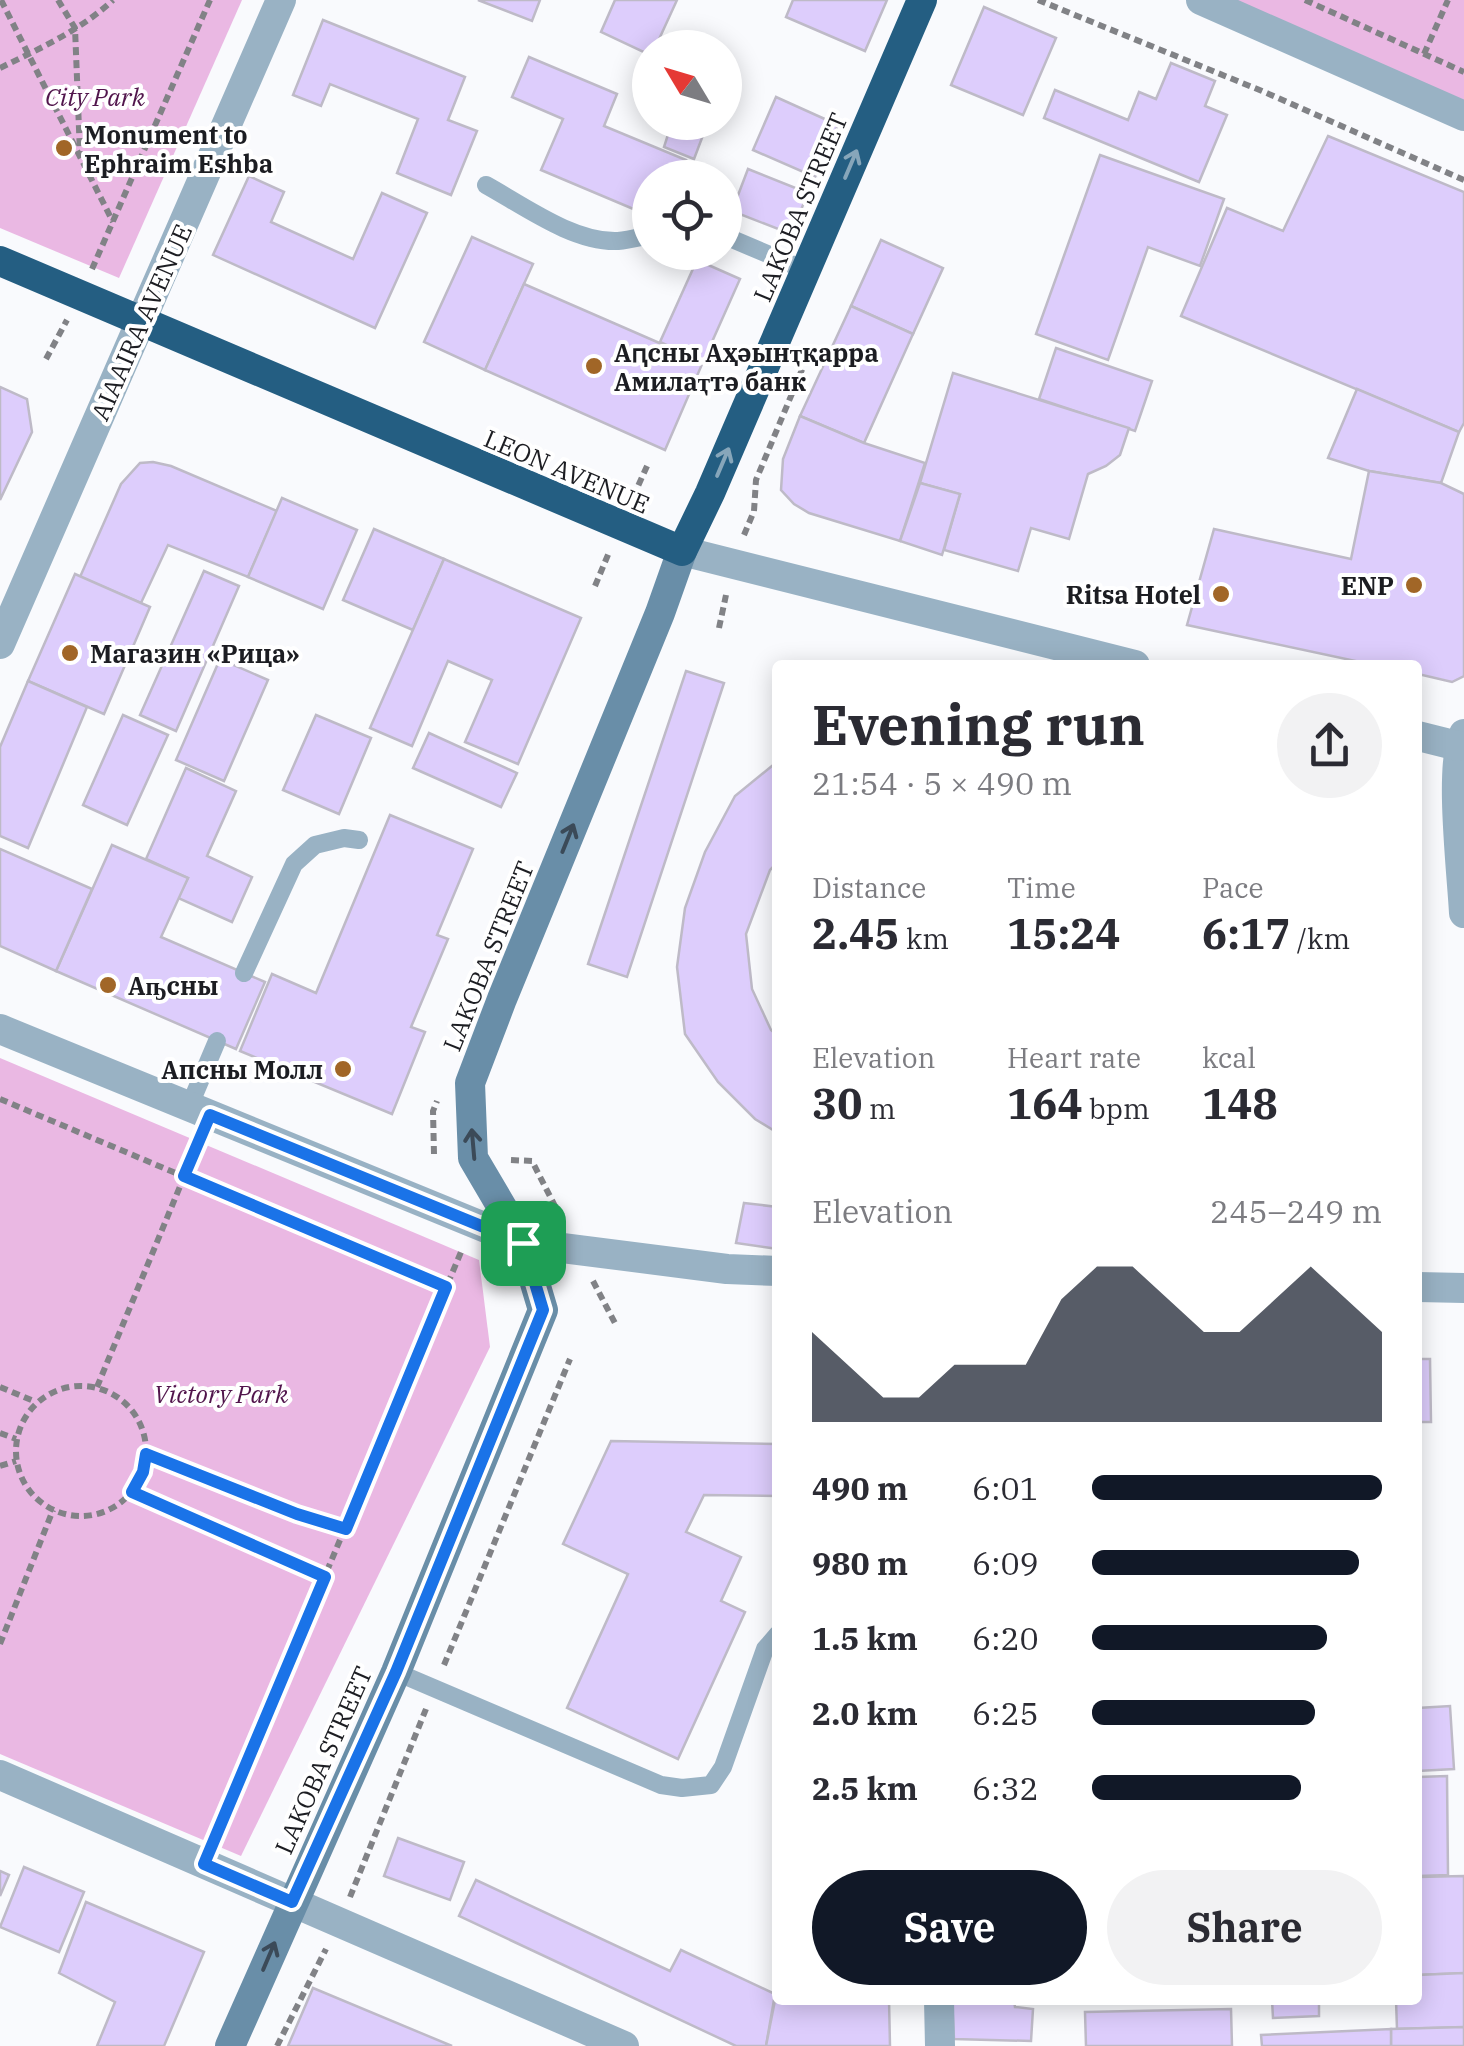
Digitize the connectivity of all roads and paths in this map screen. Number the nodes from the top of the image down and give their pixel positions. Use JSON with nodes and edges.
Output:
{"nodes":[{"id":1,"x":2,"y":0,"type":"edge"},
{"id":2,"x":58,"y":0,"type":"edge"},
{"id":3,"x":112,"y":0,"type":"edge"},
{"id":4,"x":210,"y":0,"type":"edge"},
{"id":5,"x":281,"y":0,"type":"edge"},
{"id":6,"x":922,"y":0,"type":"edge"},
{"id":7,"x":1038,"y":0,"type":"edge"},
{"id":8,"x":1201,"y":0,"type":"edge"},
{"id":9,"x":1305,"y":0,"type":"edge"},
{"id":10,"x":1448,"y":0,"type":"edge"},
{"id":11,"x":75,"y":28,"type":"junction"},
{"id":12,"x":1424,"y":54,"type":"junction"},
{"id":13,"x":27,"y":55,"type":"junction"},
{"id":14,"x":0,"y":68,"type":"edge"},
{"id":15,"x":1464,"y":72,"type":"edge"},
{"id":16,"x":1464,"y":116,"type":"edge"},
{"id":17,"x":80,"y":160,"type":"junction"},
{"id":18,"x":1464,"y":180,"type":"edge"},
{"id":19,"x":486,"y":185,"type":"dead end"},
{"id":20,"x":114,"y":224,"type":"junction"},
{"id":21,"x":632,"y":238,"type":"edge"},
{"id":22,"x":742,"y":243,"type":"edge"},
{"id":23,"x":0,"y":261,"type":"edge"},
{"id":24,"x":806,"y":270,"type":"junction"},
{"id":25,"x":80,"y":295,"type":"junction"},
{"id":26,"x":141,"y":320,"type":"junction"},
{"id":27,"x":46,"y":360,"type":"dead end"},
{"id":28,"x":682,"y":551,"type":"junction"},
{"id":29,"x":0,"y":644,"type":"edge"},
{"id":30,"x":1115,"y":660,"type":"edge"},
{"id":31,"x":1422,"y":736,"type":"edge"},
{"id":32,"x":1461,"y":740,"type":"edge"},
{"id":33,"x":358,"y":840,"type":"dead end"},
{"id":34,"x":1464,"y":913,"type":"edge"},
{"id":35,"x":244,"y":973,"type":"dead end"},
{"id":36,"x":0,"y":1029,"type":"edge"},
{"id":37,"x":217,"y":1040,"type":"dead end"},
{"id":38,"x":0,"y":1098,"type":"edge"},
{"id":39,"x":199,"y":1111,"type":"junction"},
{"id":40,"x":184,"y":1176,"type":"junction"},
{"id":41,"x":473,"y":1222,"type":"junction"},
{"id":42,"x":523,"y":1243,"type":"junction"},
{"id":43,"x":772,"y":1271,"type":"edge"},
{"id":44,"x":446,"y":1287,"type":"junction"},
{"id":45,"x":1422,"y":1287,"type":"edge"},
{"id":46,"x":1464,"y":1288,"type":"edge"},
{"id":47,"x":0,"y":1387,"type":"edge"},
{"id":48,"x":97,"y":1387,"type":"junction"},
{"id":49,"x":36,"y":1402,"type":"junction"},
{"id":50,"x":0,"y":1433,"type":"edge"},
{"id":51,"x":16,"y":1440,"type":"junction"},
{"id":52,"x":146,"y":1454,"type":"junction"},
{"id":53,"x":16,"y":1461,"type":"junction"},
{"id":54,"x":0,"y":1466,"type":"edge"},
{"id":55,"x":132,"y":1492,"type":"junction"},
{"id":56,"x":53,"y":1510,"type":"junction"},
{"id":57,"x":346,"y":1529,"type":"junction"},
{"id":58,"x":325,"y":1577,"type":"junction"},
{"id":59,"x":772,"y":1642,"type":"edge"},
{"id":60,"x":0,"y":1644,"type":"edge"},
{"id":61,"x":396,"y":1672,"type":"junction"},
{"id":62,"x":0,"y":1775,"type":"edge"},
{"id":63,"x":204,"y":1864,"type":"junction"},
{"id":64,"x":292,"y":1902,"type":"junction"},
{"id":65,"x":939,"y":2005,"type":"edge"},
{"id":66,"x":230,"y":2046,"type":"edge"},
{"id":67,"x":624,"y":2046,"type":"edge"},
{"id":68,"x":940,"y":2046,"type":"edge"}],
"edges":[{"from":1,"to":13,"type":"path"},
{"from":2,"to":11,"type":"path"},
{"from":3,"to":11,"type":"path"},
{"from":4,"to":20,"type":"path"},
{"from":5,"to":26,"type":"street","name":"AIAAIRA AVENUE"},
{"from":24,"to":6,"type":"highway","name":"LAKOBA STREET","one_way":true},
{"from":7,"to":18,"type":"path"},
{"from":8,"to":16,"type":"street"},
{"from":9,"to":12,"type":"path"},
{"from":10,"to":12,"type":"path"},
{"from":11,"to":13,"type":"path"},
{"from":11,"to":17,"type":"path"},
{"from":12,"to":15,"type":"path"},
{"from":13,"to":14,"type":"path"},
{"from":13,"to":17,"type":"path"},
{"from":17,"to":20,"type":"path"},
{"from":19,"to":21,"type":"lane"},
{"from":20,"to":25,"type":"path"},
{"from":22,"to":24,"type":"lane"},
{"from":23,"to":25,"type":"highway","name":"LEON AVENUE"},
{"from":28,"to":24,"type":"highway","name":"LAKOBA STREET","one_way":true},
{"from":25,"to":26,"type":"highway","name":"LEON AVENUE"},
{"from":25,"to":27,"type":"path"},
{"from":26,"to":28,"type":"highway","name":"LEON AVENUE"},
{"from":26,"to":29,"type":"street","name":"AIAAIRA AVENUE"},
{"from":28,"to":30,"type":"street","name":"LEON AVENUE"},
{"from":42,"to":28,"type":"main road","name":"LAKOBA STREET","one_way":true},
{"from":31,"to":32,"type":"street"},
{"from":32,"to":34,"type":"street"},
{"from":33,"to":35,"type":"lane"},
{"from":36,"to":39,"type":"street"},
{"from":37,"to":39,"type":"lane"},
{"from":38,"to":40,"type":"path"},
{"from":39,"to":40,"type":"path"},
{"from":39,"to":41,"type":"street"},
{"from":40,"to":44,"type":"path"},
{"from":40,"to":48,"type":"path"},
{"from":41,"to":42,"type":"street"},
{"from":41,"to":44,"type":"path"},
{"from":42,"to":43,"type":"street"},
{"from":42,"to":61,"type":"main road","name":"LAKOBA STREET"},
{"from":44,"to":57,"type":"path"},
{"from":45,"to":46,"type":"street"},
{"from":47,"to":49,"type":"path"},
{"from":48,"to":49,"type":"path"},
{"from":48,"to":52,"type":"path"},
{"from":49,"to":51,"type":"path"},
{"from":50,"to":51,"type":"path"},
{"from":51,"to":53,"type":"path"},
{"from":52,"to":55,"type":"path"},
{"from":52,"to":57,"type":"path"},
{"from":53,"to":54,"type":"path"},
{"from":53,"to":56,"type":"path"},
{"from":55,"to":56,"type":"path"},
{"from":55,"to":58,"type":"path"},
{"from":56,"to":60,"type":"path"},
{"from":57,"to":58,"type":"path"},
{"from":58,"to":63,"type":"path"},
{"from":59,"to":61,"type":"lane"},
{"from":61,"to":64,"type":"main road","name":"LAKOBA STREET"},
{"from":62,"to":63,"type":"street"},
{"from":63,"to":64,"type":"street"},
{"from":66,"to":64,"type":"main road","name":"LAKOBA STREET","one_way":true},
{"from":64,"to":67,"type":"street"},
{"from":65,"to":68,"type":"street"}]}
